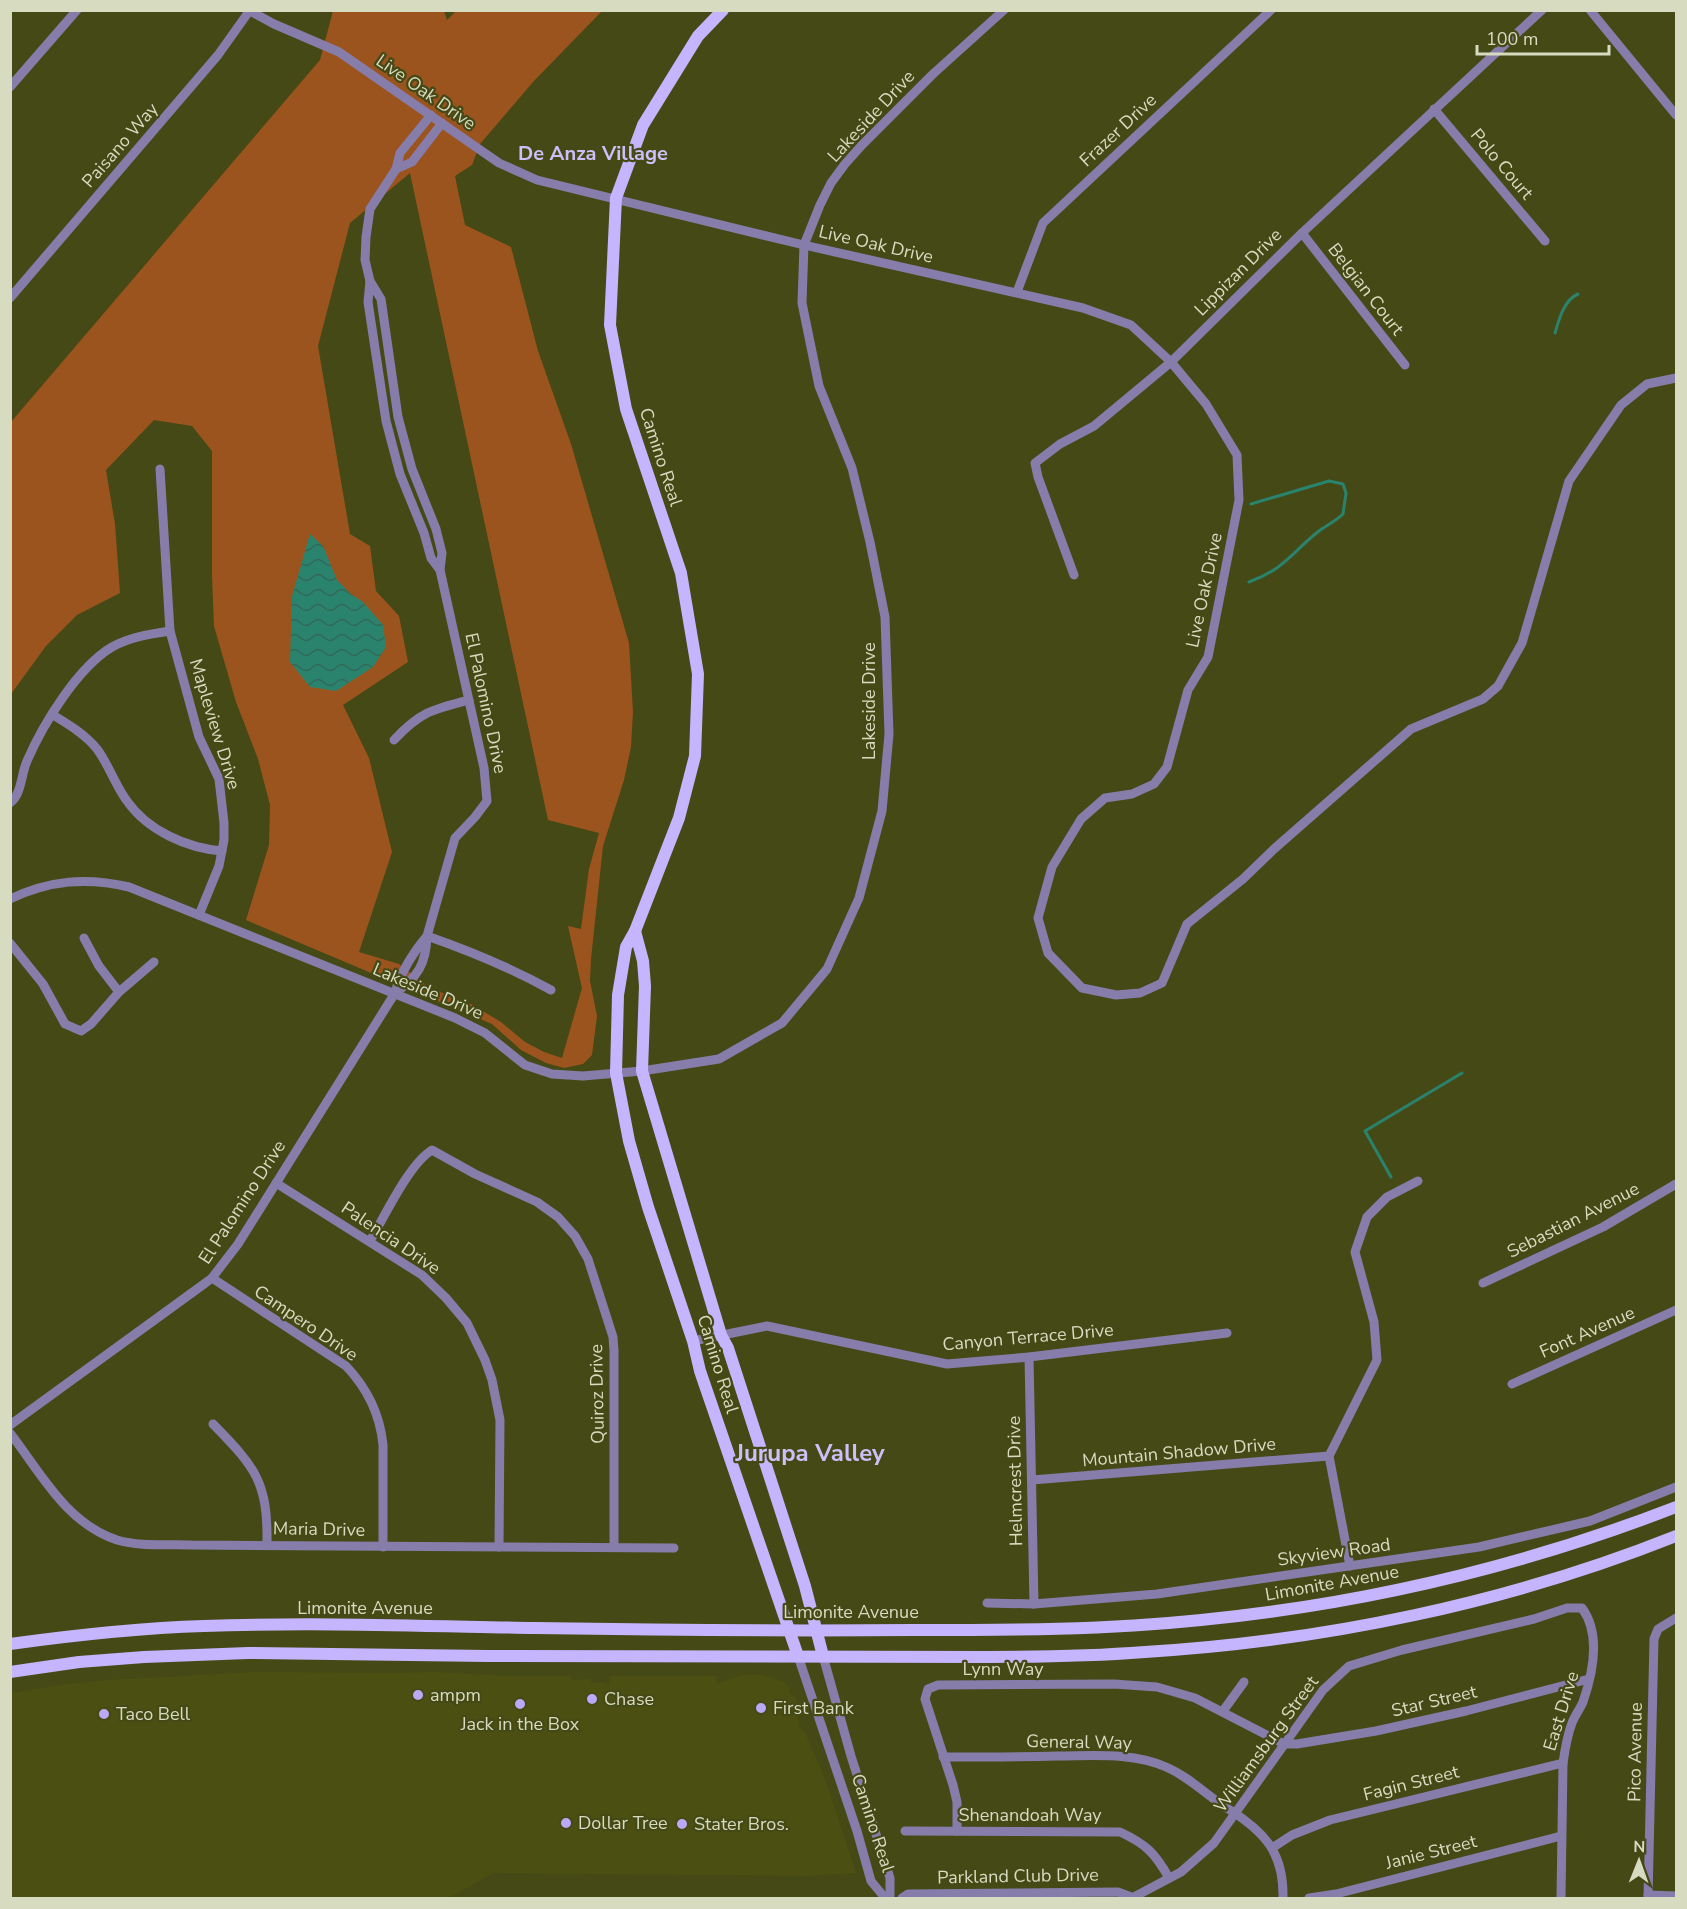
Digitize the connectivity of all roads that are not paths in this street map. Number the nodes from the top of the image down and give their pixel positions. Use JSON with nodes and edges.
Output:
{"nodes":[{"id":1,"x":77,"y":10,"type":"edge"},
{"id":2,"x":723,"y":10,"type":"edge"},
{"id":3,"x":1004,"y":10,"type":"edge"},
{"id":4,"x":1271,"y":10,"type":"edge"},
{"id":5,"x":1542,"y":10,"type":"edge"},
{"id":6,"x":1590,"y":10,"type":"edge"},
{"id":7,"x":250,"y":11,"type":"edge"},
{"id":8,"x":10,"y":87,"type":"edge"},
{"id":9,"x":1675,"y":109,"type":"edge"},
{"id":10,"x":1434,"y":110,"type":"junction"},
{"id":11,"x":431,"y":115,"type":"junction"},
{"id":12,"x":442,"y":123,"type":"junction"},
{"id":13,"x":405,"y":146,"type":"junction"},
{"id":14,"x":417,"y":156,"type":"junction"},
{"id":15,"x":396,"y":169,"type":"junction"},
{"id":16,"x":616,"y":198,"type":"junction"},
{"id":17,"x":1302,"y":233,"type":"junction"},
{"id":18,"x":1545,"y":241,"type":"dead end"},
{"id":19,"x":804,"y":245,"type":"junction"},
{"id":20,"x":1017,"y":292,"type":"junction"},
{"id":21,"x":10,"y":298,"type":"edge"},
{"id":22,"x":1171,"y":362,"type":"junction"},
{"id":23,"x":1405,"y":365,"type":"dead end"},
{"id":24,"x":1677,"y":378,"type":"edge"},
{"id":25,"x":160,"y":469,"type":"dead end"},
{"id":26,"x":1074,"y":575,"type":"dead end"},
{"id":27,"x":170,"y":631,"type":"junction"},
{"id":28,"x":469,"y":700,"type":"junction"},
{"id":29,"x":53,"y":715,"type":"junction"},
{"id":30,"x":394,"y":740,"type":"dead end"},
{"id":31,"x":10,"y":803,"type":"edge"},
{"id":32,"x":222,"y":851,"type":"junction"},
{"id":33,"x":10,"y":898,"type":"edge"},
{"id":34,"x":199,"y":915,"type":"junction"},
{"id":35,"x":636,"y":931,"type":"junction"},
{"id":36,"x":426,"y":936,"type":"junction"},
{"id":37,"x":84,"y":938,"type":"dead end"},
{"id":38,"x":10,"y":943,"type":"edge"},
{"id":39,"x":411,"y":958,"type":"junction"},
{"id":40,"x":154,"y":962,"type":"dead end"},
{"id":41,"x":422,"y":963,"type":"junction"},
{"id":42,"x":552,"y":990,"type":"dead end"},
{"id":43,"x":119,"y":992,"type":"junction"},
{"id":44,"x":395,"y":993,"type":"junction"},
{"id":45,"x":642,"y":1071,"type":"junction"},
{"id":46,"x":616,"y":1073,"type":"junction"},
{"id":47,"x":1418,"y":1181,"type":"dead end"},
{"id":48,"x":276,"y":1183,"type":"junction"},
{"id":49,"x":1677,"y":1184,"type":"edge"},
{"id":50,"x":370,"y":1241,"type":"junction"},
{"id":51,"x":212,"y":1278,"type":"junction"},
{"id":52,"x":1483,"y":1283,"type":"dead end"},
{"id":53,"x":1677,"y":1310,"type":"edge"},
{"id":54,"x":1227,"y":1333,"type":"dead end"},
{"id":55,"x":721,"y":1335,"type":"junction"},
{"id":56,"x":693,"y":1341,"type":"junction"},
{"id":57,"x":1029,"y":1357,"type":"junction"},
{"id":58,"x":1512,"y":1384,"type":"dead end"},
{"id":59,"x":213,"y":1424,"type":"dead end"},
{"id":60,"x":10,"y":1425,"type":"edge"},
{"id":61,"x":10,"y":1433,"type":"edge"},
{"id":62,"x":1329,"y":1456,"type":"junction"},
{"id":63,"x":1032,"y":1480,"type":"junction"},
{"id":64,"x":1677,"y":1487,"type":"edge"},
{"id":65,"x":1677,"y":1507,"type":"edge"},
{"id":66,"x":1677,"y":1536,"type":"edge"},
{"id":67,"x":267,"y":1545,"type":"junction"},
{"id":68,"x":383,"y":1547,"type":"junction"},
{"id":69,"x":499,"y":1547,"type":"junction"},
{"id":70,"x":614,"y":1548,"type":"junction"},
{"id":71,"x":674,"y":1548,"type":"dead end"},
{"id":72,"x":1350,"y":1566,"type":"junction"},
{"id":73,"x":987,"y":1603,"type":"dead end"},
{"id":74,"x":1034,"y":1604,"type":"junction"},
{"id":75,"x":1582,"y":1608,"type":"joint"},
{"id":76,"x":1677,"y":1618,"type":"edge"},
{"id":77,"x":816,"y":1630,"type":"junction"},
{"id":78,"x":791,"y":1631,"type":"junction"},
{"id":79,"x":10,"y":1644,"type":"edge"},
{"id":80,"x":798,"y":1656,"type":"junction"},
{"id":81,"x":823,"y":1656,"type":"junction"},
{"id":82,"x":10,"y":1672,"type":"edge"},
{"id":83,"x":1589,"y":1679,"type":"junction"},
{"id":84,"x":1244,"y":1682,"type":"dead end"},
{"id":85,"x":1223,"y":1711,"type":"junction"},
{"id":86,"x":1284,"y":1744,"type":"junction"},
{"id":87,"x":943,"y":1757,"type":"junction"},
{"id":88,"x":1563,"y":1763,"type":"junction"},
{"id":89,"x":1236,"y":1813,"type":"junction"},
{"id":90,"x":905,"y":1831,"type":"dead end"},
{"id":91,"x":957,"y":1831,"type":"junction"},
{"id":92,"x":1561,"y":1836,"type":"junction"},
{"id":93,"x":1272,"y":1848,"type":"junction"},
{"id":94,"x":1169,"y":1878,"type":"junction"},
{"id":95,"x":1677,"y":1896,"type":"edge"},
{"id":96,"x":1648,"y":1897,"type":"edge"},
{"id":97,"x":1133,"y":1898,"type":"edge"},
{"id":98,"x":885,"y":1899,"type":"edge"},
{"id":99,"x":891,"y":1899,"type":"edge"},
{"id":100,"x":902,"y":1899,"type":"edge"},
{"id":101,"x":1283,"y":1899,"type":"edge"},
{"id":102,"x":1309,"y":1899,"type":"edge"},
{"id":103,"x":1561,"y":1899,"type":"edge"}],
"edges":[{"from":1,"to":8,"type":"street"},
{"from":2,"to":16,"type":"main road","name":"Camino Real"},
{"from":3,"to":19,"type":"street","name":"Lakeside Drive"},
{"from":4,"to":20,"type":"street","name":"Frazer Drive"},
{"from":5,"to":10,"type":"street","name":"Lippizan Drive"},
{"from":6,"to":9,"type":"street"},
{"from":7,"to":11,"type":"street","name":"Live Oak Drive"},
{"from":7,"to":21,"type":"street","name":"Paisano Way"},
{"from":10,"to":17,"type":"street","name":"Lippizan Drive"},
{"from":10,"to":18,"type":"street","name":"Polo Court"},
{"from":11,"to":12,"type":"street","name":"Live Oak Drive"},
{"from":11,"to":13,"type":"street","name":"El Palomino Drive"},
{"from":12,"to":14,"type":"street","name":"El Palomino Drive"},
{"from":12,"to":16,"type":"street","name":"Live Oak Drive"},
{"from":13,"to":14,"type":"street"},
{"from":13,"to":15,"type":"street","name":"El Palomino Drive"},
{"from":14,"to":15,"type":"street","name":"El Palomino Drive"},
{"from":15,"to":28,"type":"street","name":"El Palomino Drive"},
{"from":16,"to":19,"type":"street","name":"Live Oak Drive"},
{"from":16,"to":35,"type":"main road","name":"Camino Real"},
{"from":17,"to":22,"type":"street","name":"Lippizan Drive"},
{"from":17,"to":23,"type":"street","name":"Belgian Court"},
{"from":19,"to":20,"type":"street","name":"Live Oak Drive"},
{"from":19,"to":45,"type":"street","name":"Lakeside Drive"},
{"from":20,"to":22,"type":"street","name":"Live Oak Drive"},
{"from":22,"to":24,"type":"street","name":"Live Oak Drive"},
{"from":22,"to":26,"type":"street","name":"Lippizan Drive"},
{"from":25,"to":27,"type":"street","name":"Mapleview Drive"},
{"from":27,"to":29,"type":"street"},
{"from":27,"to":32,"type":"street","name":"Mapleview Drive"},
{"from":28,"to":30,"type":"street"},
{"from":28,"to":36,"type":"street","name":"El Palomino Drive"},
{"from":29,"to":31,"type":"street"},
{"from":29,"to":32,"type":"street"},
{"from":32,"to":34,"type":"street","name":"Mapleview Drive"},
{"from":33,"to":34,"type":"street","name":"Lakeside Drive"},
{"from":34,"to":44,"type":"street","name":"Lakeside Drive"},
{"from":35,"to":45,"type":"main road","name":"Camino Real"},
{"from":35,"to":46,"type":"main road","name":"Camino Real"},
{"from":36,"to":39,"type":"street","name":"El Palomino Drive"},
{"from":36,"to":41,"type":"street","name":"El Palomino Drive"},
{"from":36,"to":42,"type":"street"},
{"from":37,"to":43,"type":"street"},
{"from":38,"to":43,"type":"street"},
{"from":39,"to":41,"type":"street"},
{"from":39,"to":44,"type":"street","name":"El Palomino Drive"},
{"from":40,"to":43,"type":"street"},
{"from":41,"to":44,"type":"street","name":"El Palomino Drive"},
{"from":44,"to":46,"type":"street","name":"Lakeside Drive"},
{"from":44,"to":48,"type":"street","name":"El Palomino Drive"},
{"from":45,"to":46,"type":"street","name":"Lakeside Drive"},
{"from":45,"to":55,"type":"main road","name":"Camino Real"},
{"from":46,"to":56,"type":"main road","name":"Camino Real"},
{"from":47,"to":62,"type":"street"},
{"from":48,"to":50,"type":"street","name":"Palencia Drive"},
{"from":48,"to":51,"type":"street","name":"El Palomino Drive"},
{"from":49,"to":52,"type":"street","name":"Sebastian Avenue"},
{"from":50,"to":69,"type":"street","name":"Palencia Drive"},
{"from":50,"to":70,"type":"street","name":"Quiroz Drive"},
{"from":51,"to":60,"type":"street","name":"El Palomino Drive"},
{"from":51,"to":68,"type":"street","name":"Campero Drive"},
{"from":53,"to":58,"type":"street","name":"Font Avenue"},
{"from":54,"to":57,"type":"street","name":"Canyon Terrace Drive"},
{"from":55,"to":56,"type":"street","name":"Canyon Terrace Drive"},
{"from":55,"to":57,"type":"street","name":"Canyon Terrace Drive"},
{"from":55,"to":77,"type":"main road","name":"Camino Real"},
{"from":56,"to":78,"type":"main road","name":"Camino Real"},
{"from":57,"to":63,"type":"street","name":"Helmcrest Drive"},
{"from":59,"to":67,"type":"street"},
{"from":61,"to":67,"type":"street","name":"Maria Drive"},
{"from":62,"to":63,"type":"street","name":"Mountain Shadow Drive"},
{"from":62,"to":72,"type":"street"},
{"from":63,"to":74,"type":"street","name":"Helmcrest Drive"},
{"from":64,"to":72,"type":"street","name":"Skyview Road"},
{"from":65,"to":77,"type":"main road","name":"Limonite Avenue"},
{"from":66,"to":81,"type":"main road"},
{"from":67,"to":68,"type":"street","name":"Maria Drive"},
{"from":68,"to":69,"type":"street","name":"Maria Drive"},
{"from":69,"to":70,"type":"street","name":"Maria Drive"},
{"from":70,"to":71,"type":"street","name":"Maria Drive"},
{"from":72,"to":74,"type":"street","name":"Skyview Road"},
{"from":73,"to":74,"type":"street","name":"Skyview Road"},
{"from":75,"to":83,"type":"street","name":"East Drive"},
{"from":75,"to":86,"type":"street","name":"Williamsburg Street"},
{"from":76,"to":96,"type":"street","name":"Pico Avenue"},
{"from":77,"to":78,"type":"main road","name":"Limonite Avenue"},
{"from":77,"to":81,"type":"main road","name":"Camino Real"},
{"from":78,"to":79,"type":"main road","name":"Limonite Avenue"},
{"from":78,"to":80,"type":"main road","name":"Camino Real"},
{"from":80,"to":81,"type":"main road"},
{"from":80,"to":82,"type":"main road"},
{"from":80,"to":98,"type":"street","name":"Camino Real"},
{"from":81,"to":99,"type":"street","name":"Camino Real"},
{"from":83,"to":86,"type":"street","name":"Star Street"},
{"from":83,"to":88,"type":"street","name":"East Drive"},
{"from":84,"to":85,"type":"street"},
{"from":85,"to":86,"type":"street","name":"Lynn Way"},
{"from":85,"to":87,"type":"street","name":"Lynn Way"},
{"from":86,"to":89,"type":"street","name":"Williamsburg Street"},
{"from":87,"to":89,"type":"street","name":"General Way"},
{"from":87,"to":91,"type":"street","name":"Lynn Way"},
{"from":88,"to":92,"type":"street","name":"East Drive"},
{"from":88,"to":93,"type":"street","name":"Fagin Street"},
{"from":89,"to":93,"type":"street","name":"General Way"},
{"from":89,"to":94,"type":"street","name":"Williamsburg Street"},
{"from":90,"to":91,"type":"street","name":"Shenandoah Way"},
{"from":91,"to":94,"type":"street","name":"Shenandoah Way"},
{"from":92,"to":102,"type":"street","name":"Janie Street"},
{"from":92,"to":103,"type":"street","name":"East Drive"},
{"from":93,"to":101,"type":"street"},
{"from":94,"to":97,"type":"street","name":"Williamsburg Street"},
{"from":95,"to":96,"type":"street"},
{"from":97,"to":100,"type":"street","name":"Parkland Club Drive"}]}
